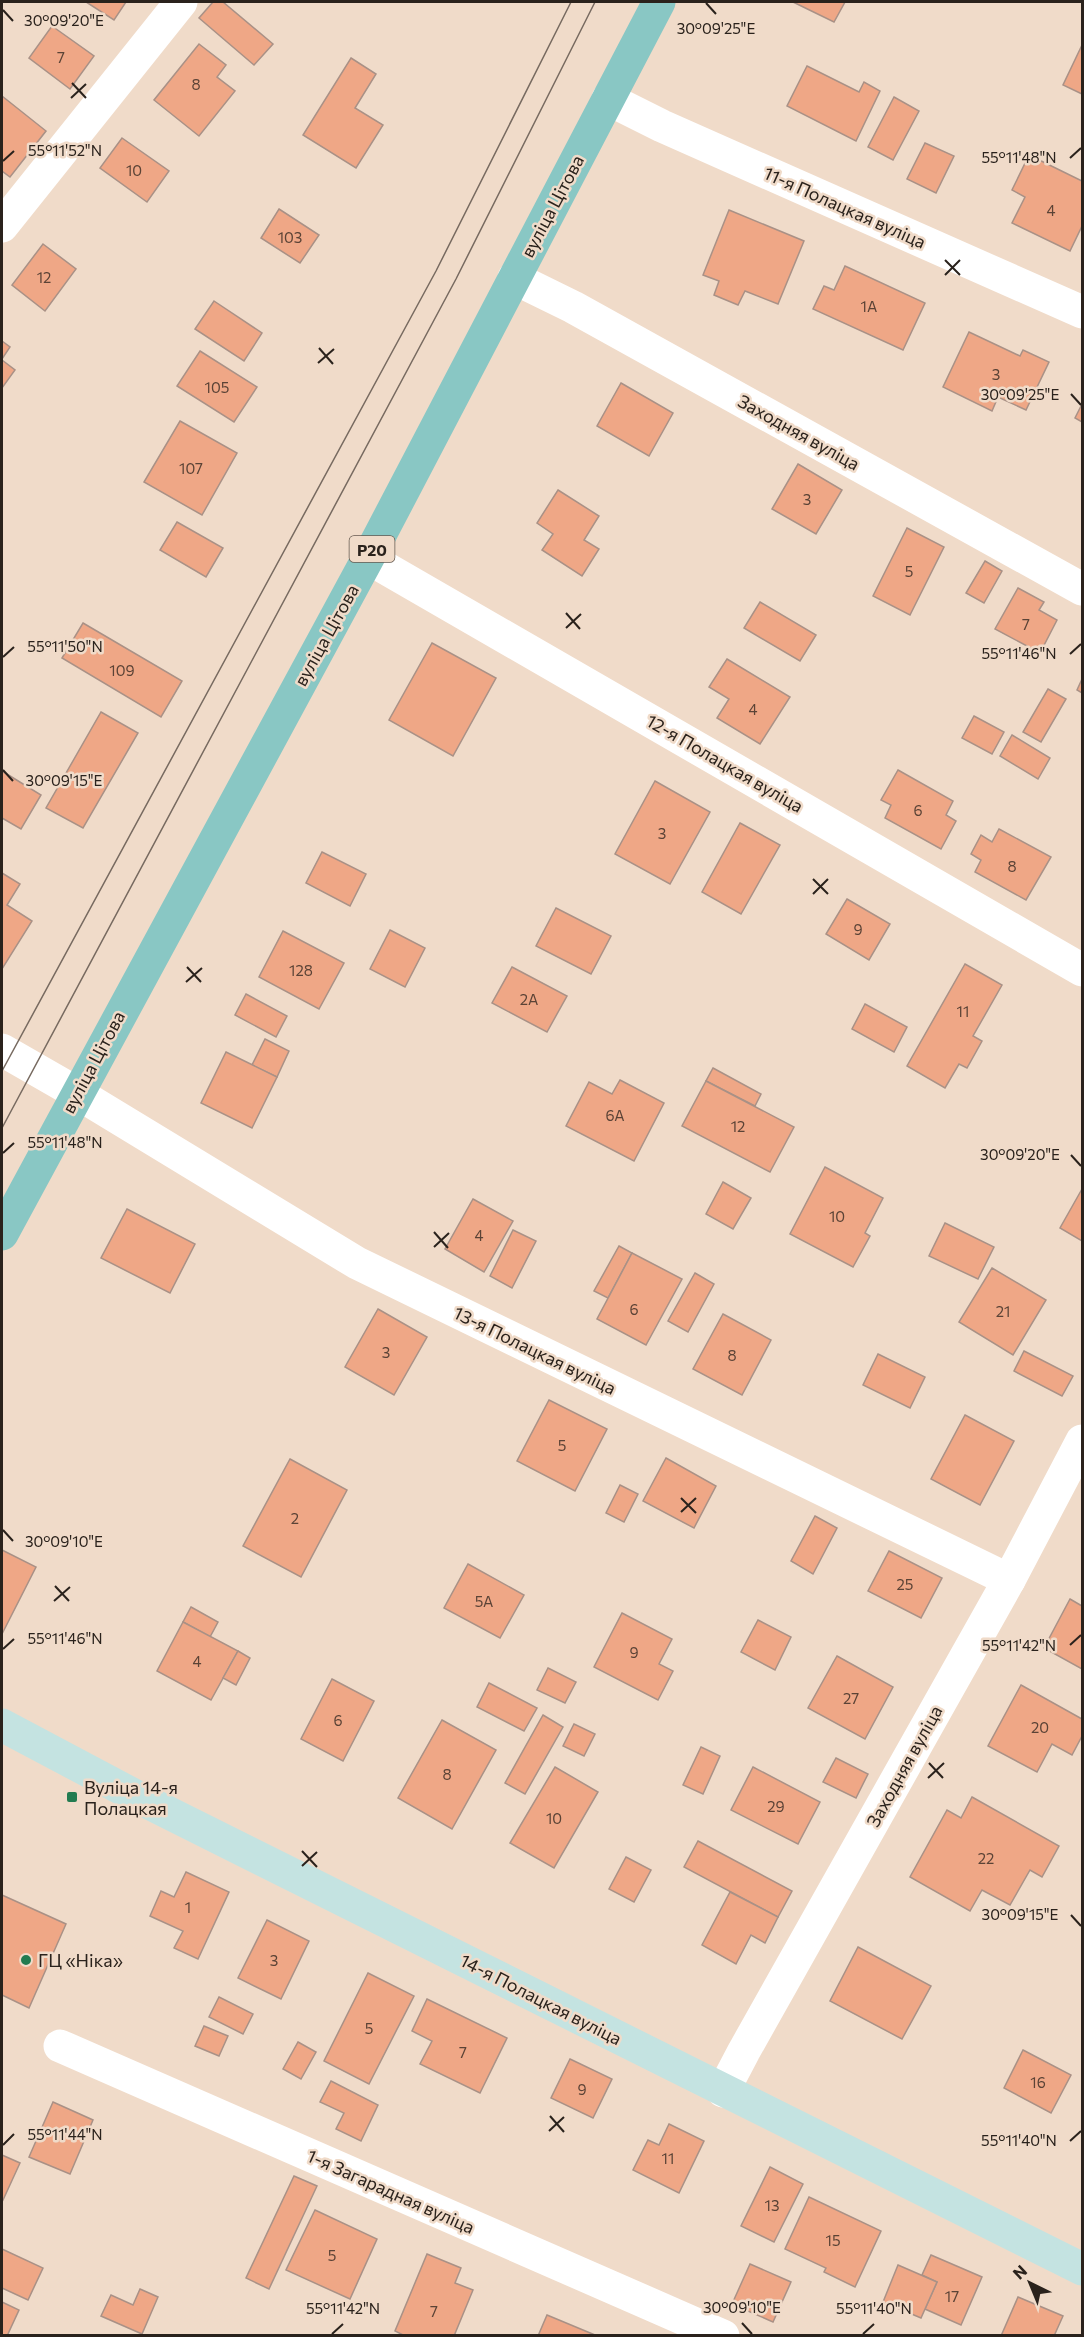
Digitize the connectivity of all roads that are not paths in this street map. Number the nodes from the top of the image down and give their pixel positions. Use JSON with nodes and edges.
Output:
{"nodes":[{"id":1,"x":181,"y":2,"type":"edge"},
{"id":2,"x":659,"y":2,"type":"edge"},
{"id":3,"x":608,"y":99,"type":"junction"},
{"id":4,"x":2,"y":226,"type":"edge"},
{"id":5,"x":514,"y":278,"type":"junction"},
{"id":6,"x":1083,"y":312,"type":"edge"},
{"id":7,"x":368,"y":558,"type":"junction"},
{"id":8,"x":1083,"y":589,"type":"edge"},
{"id":9,"x":1083,"y":970,"type":"edge"},
{"id":10,"x":2,"y":1050,"type":"edge"},
{"id":11,"x":77,"y":1093,"type":"junction"},
{"id":12,"x":2,"y":1233,"type":"edge"},
{"id":13,"x":1083,"y":1441,"type":"edge"},
{"id":14,"x":1009,"y":1580,"type":"junction"},
{"id":15,"x":2,"y":1725,"type":"edge"},
{"id":16,"x":60,"y":2046,"type":"dead end"},
{"id":17,"x":723,"y":2091,"type":"junction"},
{"id":18,"x":1083,"y":2269,"type":"edge"},
{"id":19,"x":723,"y":2336,"type":"edge"}],
"edges":[{"from":1,"to":4,"type":"street"},
{"from":2,"to":3,"type":"main road","name":"вуліца Цітова","number":"Р20"},
{"from":3,"to":5,"type":"main road","name":"вуліца Цітова","number":"Р20"},
{"from":3,"to":6,"type":"street","name":"11-я Полацкая вуліца"},
{"from":5,"to":7,"type":"main road","name":"вуліца Цітова","number":"Р20"},
{"from":5,"to":8,"type":"street","name":"Заходняя вуліца"},
{"from":7,"to":9,"type":"street","name":"12-я Полацкая вуліца"},
{"from":7,"to":11,"type":"main road","name":"вуліца Цітова","number":"Р20"},
{"from":10,"to":11,"type":"street","name":"13-я Полацкая вуліца"},
{"from":11,"to":12,"type":"main road","name":"вуліца Цітова","number":"Р20"},
{"from":11,"to":14,"type":"street","name":"13-я Полацкая вуліца"},
{"from":13,"to":14,"type":"street","name":"Заходняя вуліца"},
{"from":14,"to":17,"type":"street","name":"Заходняя вуліца"},
{"from":15,"to":17,"type":"main road","name":"14-я Полацкая вуліца"},
{"from":16,"to":19,"type":"street","name":"1-я Загарадная вуліца"},
{"from":17,"to":18,"type":"main road","name":"14-я Полацкая вуліца"}]}
